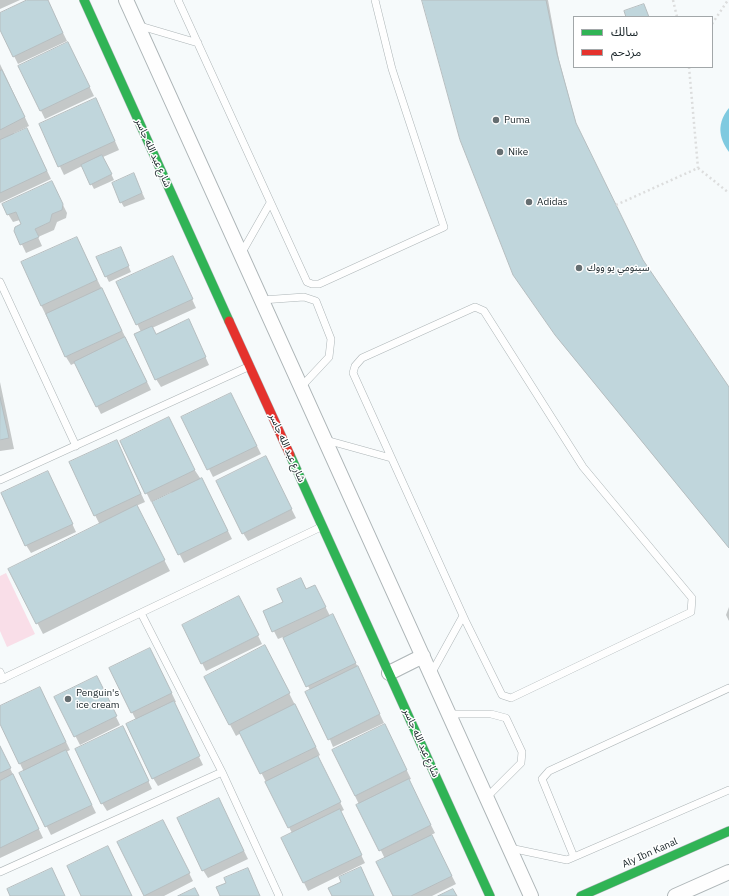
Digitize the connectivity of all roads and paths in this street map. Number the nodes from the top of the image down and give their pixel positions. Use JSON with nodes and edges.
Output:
{"nodes":[{"id":1,"x":84,"y":0,"type":"edge"},
{"id":2,"x":126,"y":0,"type":"edge"},
{"id":3,"x":178,"y":0,"type":"edge"},
{"id":4,"x":375,"y":0,"type":"edge"},
{"id":5,"x":673,"y":0,"type":"edge"},
{"id":6,"x":728,"y":0,"type":"edge"},
{"id":7,"x":677,"y":16,"type":"edge"},
{"id":8,"x":713,"y":22,"type":"edge"},
{"id":9,"x":137,"y":24,"type":"junction"},
{"id":10,"x":198,"y":43,"type":"junction"},
{"id":11,"x":689,"y":68,"type":"edge"},
{"id":12,"x":698,"y":168,"type":"junction"},
{"id":13,"x":729,"y":193,"type":"edge"},
{"id":14,"x":270,"y":203,"type":"junction"},
{"id":15,"x":616,"y":205,"type":"dead end"},
{"id":16,"x":241,"y":254,"type":"junction"},
{"id":17,"x":0,"y":282,"type":"edge"},
{"id":18,"x":262,"y":300,"type":"junction"},
{"id":19,"x":250,"y":366,"type":"junction"},
{"id":20,"x":301,"y":387,"type":"junction"},
{"id":21,"x":325,"y":440,"type":"junction"},
{"id":22,"x":76,"y":446,"type":"junction"},
{"id":23,"x":391,"y":458,"type":"junction"},
{"id":24,"x":0,"y":480,"type":"edge"},
{"id":25,"x":323,"y":527,"type":"junction"},
{"id":26,"x":141,"y":613,"type":"junction"},
{"id":27,"x":463,"y":616,"type":"junction"},
{"id":28,"x":423,"y":656,"type":"junction"},
{"id":29,"x":0,"y":672,"type":"edge"},
{"id":30,"x":389,"y":673,"type":"junction"},
{"id":31,"x":431,"y":674,"type":"junction"},
{"id":32,"x":2,"y":680,"type":"edge"},
{"id":33,"x":729,"y":688,"type":"edge"},
{"id":34,"x":449,"y":714,"type":"junction"},
{"id":35,"x":222,"y":772,"type":"junction"},
{"id":36,"x":729,"y":790,"type":"edge"},
{"id":37,"x":487,"y":797,"type":"junction"},
{"id":38,"x":729,"y":831,"type":"edge"},
{"id":39,"x":510,"y":848,"type":"junction"},
{"id":40,"x":574,"y":857,"type":"junction"},
{"id":41,"x":0,"y":872,"type":"edge"},
{"id":42,"x":729,"y":872,"type":"edge"},
{"id":43,"x":279,"y":896,"type":"edge"},
{"id":44,"x":490,"y":896,"type":"edge"},
{"id":45,"x":531,"y":896,"type":"edge"},
{"id":46,"x":580,"y":896,"type":"edge"},
{"id":47,"x":675,"y":896,"type":"edge"}],
"edges":[{"from":1,"to":19,"type":"street","name":"شارع عبد الله جاسر"},
{"from":2,"to":9,"type":"street"},
{"from":3,"to":10,"type":"lane"},
{"from":4,"to":14,"type":"lane"},
{"from":5,"to":7,"type":"path"},
{"from":6,"to":8,"type":"path"},
{"from":9,"to":10,"type":"lane"},
{"from":9,"to":16,"type":"street"},
{"from":10,"to":14,"type":"lane"},
{"from":11,"to":12,"type":"path"},
{"from":12,"to":13,"type":"path"},
{"from":12,"to":15,"type":"path"},
{"from":14,"to":16,"type":"lane"},
{"from":16,"to":18,"type":"street"},
{"from":17,"to":22,"type":"lane"},
{"from":18,"to":20,"type":"street"},
{"from":18,"to":20,"type":"lane"},
{"from":19,"to":22,"type":"lane"},
{"from":19,"to":25,"type":"street","name":"شارع عبد الله جاسر"},
{"from":20,"to":21,"type":"street"},
{"from":21,"to":23,"type":"lane"},
{"from":21,"to":28,"type":"street"},
{"from":22,"to":24,"type":"lane"},
{"from":23,"to":27,"type":"lane"},
{"from":23,"to":27,"type":"lane"},
{"from":25,"to":26,"type":"lane"},
{"from":25,"to":30,"type":"street","name":"شارع عبد الله جاسر"},
{"from":26,"to":32,"type":"lane"},
{"from":26,"to":35,"type":"lane"},
{"from":27,"to":31,"type":"lane"},
{"from":28,"to":30,"type":"street"},
{"from":28,"to":31,"type":"street"},
{"from":29,"to":32,"type":"lane"},
{"from":30,"to":44,"type":"street","name":"شارع عبد الله جاسر"},
{"from":31,"to":34,"type":"street"},
{"from":33,"to":40,"type":"lane"},
{"from":34,"to":37,"type":"street"},
{"from":34,"to":37,"type":"lane"},
{"from":35,"to":41,"type":"lane"},
{"from":35,"to":43,"type":"lane"},
{"from":36,"to":40,"type":"lane"},
{"from":37,"to":39,"type":"street"},
{"from":38,"to":46,"type":"street","name":"Aly Ibn Kanal"},
{"from":39,"to":40,"type":"lane"},
{"from":39,"to":45,"type":"street"},
{"from":42,"to":47,"type":"street"}]}
